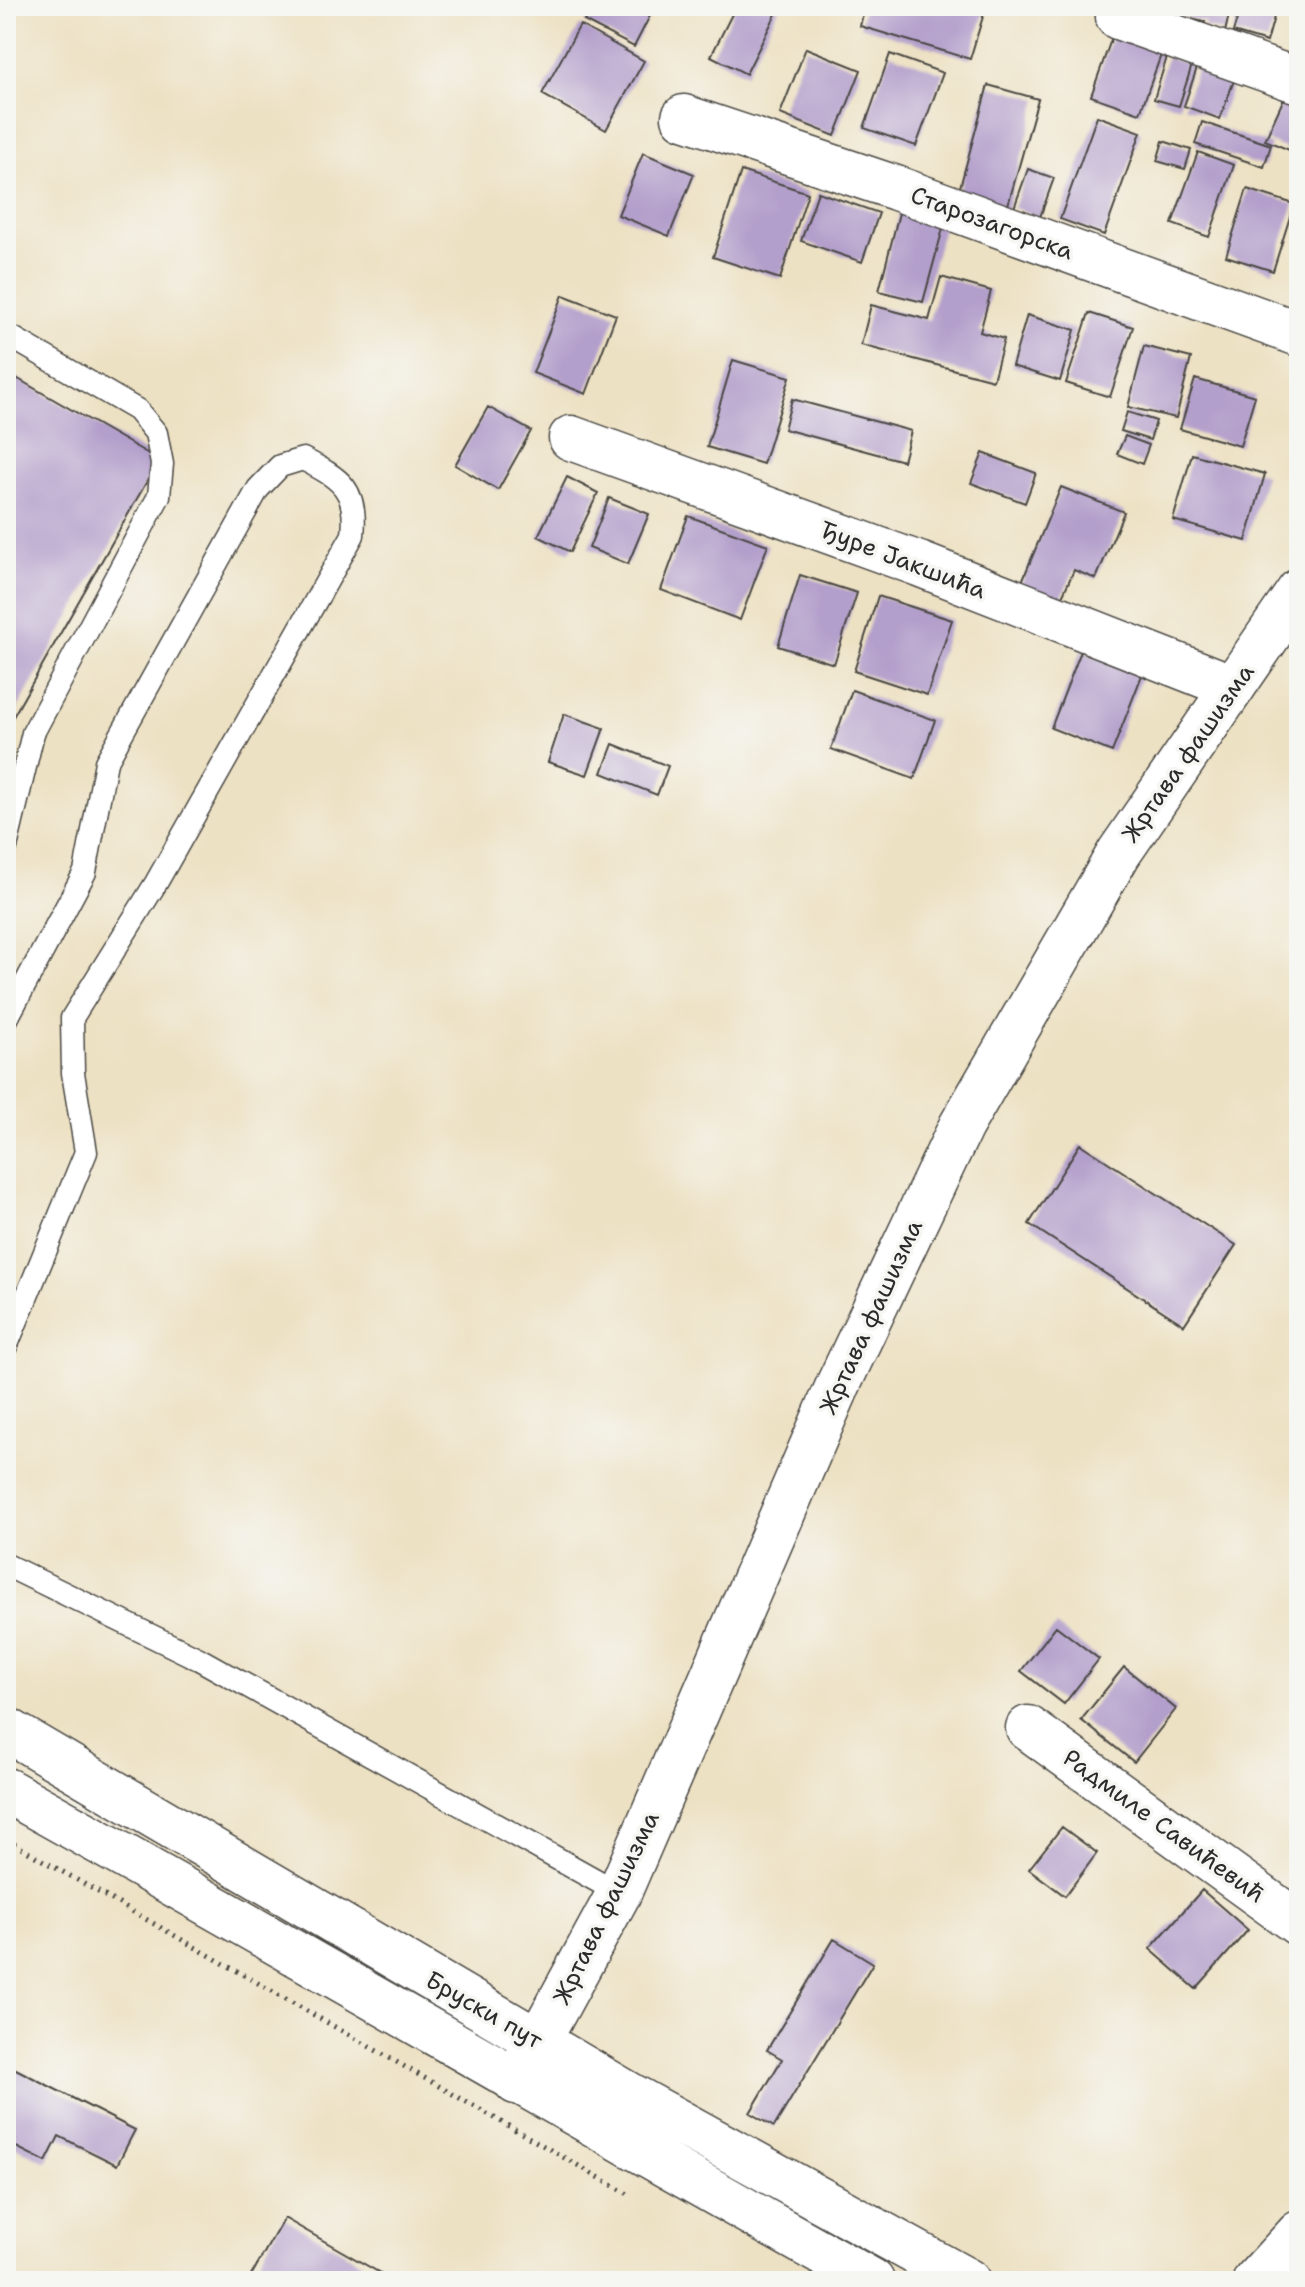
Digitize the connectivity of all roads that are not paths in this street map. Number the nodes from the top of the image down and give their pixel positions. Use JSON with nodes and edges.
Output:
{"nodes":[{"id":1,"x":1118,"y":17,"type":"dead end"},
{"id":2,"x":1299,"y":81,"type":"edge"},
{"id":3,"x":684,"y":117,"type":"dead end"},
{"id":4,"x":6,"y":334,"type":"edge"},
{"id":5,"x":1299,"y":334,"type":"edge"},
{"id":6,"x":571,"y":438,"type":"dead end"},
{"id":7,"x":1299,"y":591,"type":"edge"},
{"id":8,"x":1233,"y":687,"type":"junction"},
{"id":9,"x":6,"y":847,"type":"edge"},
{"id":10,"x":6,"y":1020,"type":"edge"},
{"id":11,"x":6,"y":1347,"type":"edge"},
{"id":12,"x":6,"y":1565,"type":"edge"},
{"id":13,"x":1028,"y":1728,"type":"dead end"},
{"id":14,"x":6,"y":1729,"type":"edge"},
{"id":15,"x":6,"y":1790,"type":"edge"},
{"id":16,"x":619,"y":1893,"type":"junction"},
{"id":17,"x":1299,"y":1924,"type":"edge"},
{"id":18,"x":539,"y":2042,"type":"junction"},
{"id":19,"x":516,"y":2082,"type":"junction"},
{"id":20,"x":1299,"y":2233,"type":"edge"},
{"id":21,"x":872,"y":2281,"type":"edge"},
{"id":22,"x":968,"y":2281,"type":"edge"},
{"id":23,"x":1255,"y":2281,"type":"edge"}],
"edges":[{"from":1,"to":2,"type":"street"},
{"from":3,"to":5,"type":"street","name":"Старозагорска"},
{"from":4,"to":9,"type":"lane"},
{"from":6,"to":8,"type":"street","name":"Ђуре Јакшића"},
{"from":7,"to":8,"type":"street","name":"Жртава фашизма"},
{"from":8,"to":16,"type":"street","name":"Жртава фашизма"},
{"from":10,"to":11,"type":"lane"},
{"from":12,"to":16,"type":"lane"},
{"from":13,"to":17,"type":"street","name":"Радмиле Савићевић"},
{"from":14,"to":18,"type":"street","name":"Бруски пут"},
{"from":15,"to":19,"type":"street","name":"Бруски пут"},
{"from":16,"to":18,"type":"street","name":"Жртава фашизма"},
{"from":18,"to":19,"type":"street","name":"Жртава фашизма"},
{"from":18,"to":22,"type":"street","name":"Бруски пут"},
{"from":19,"to":21,"type":"street","name":"Бруски пут"},
{"from":20,"to":23,"type":"street"}]}
